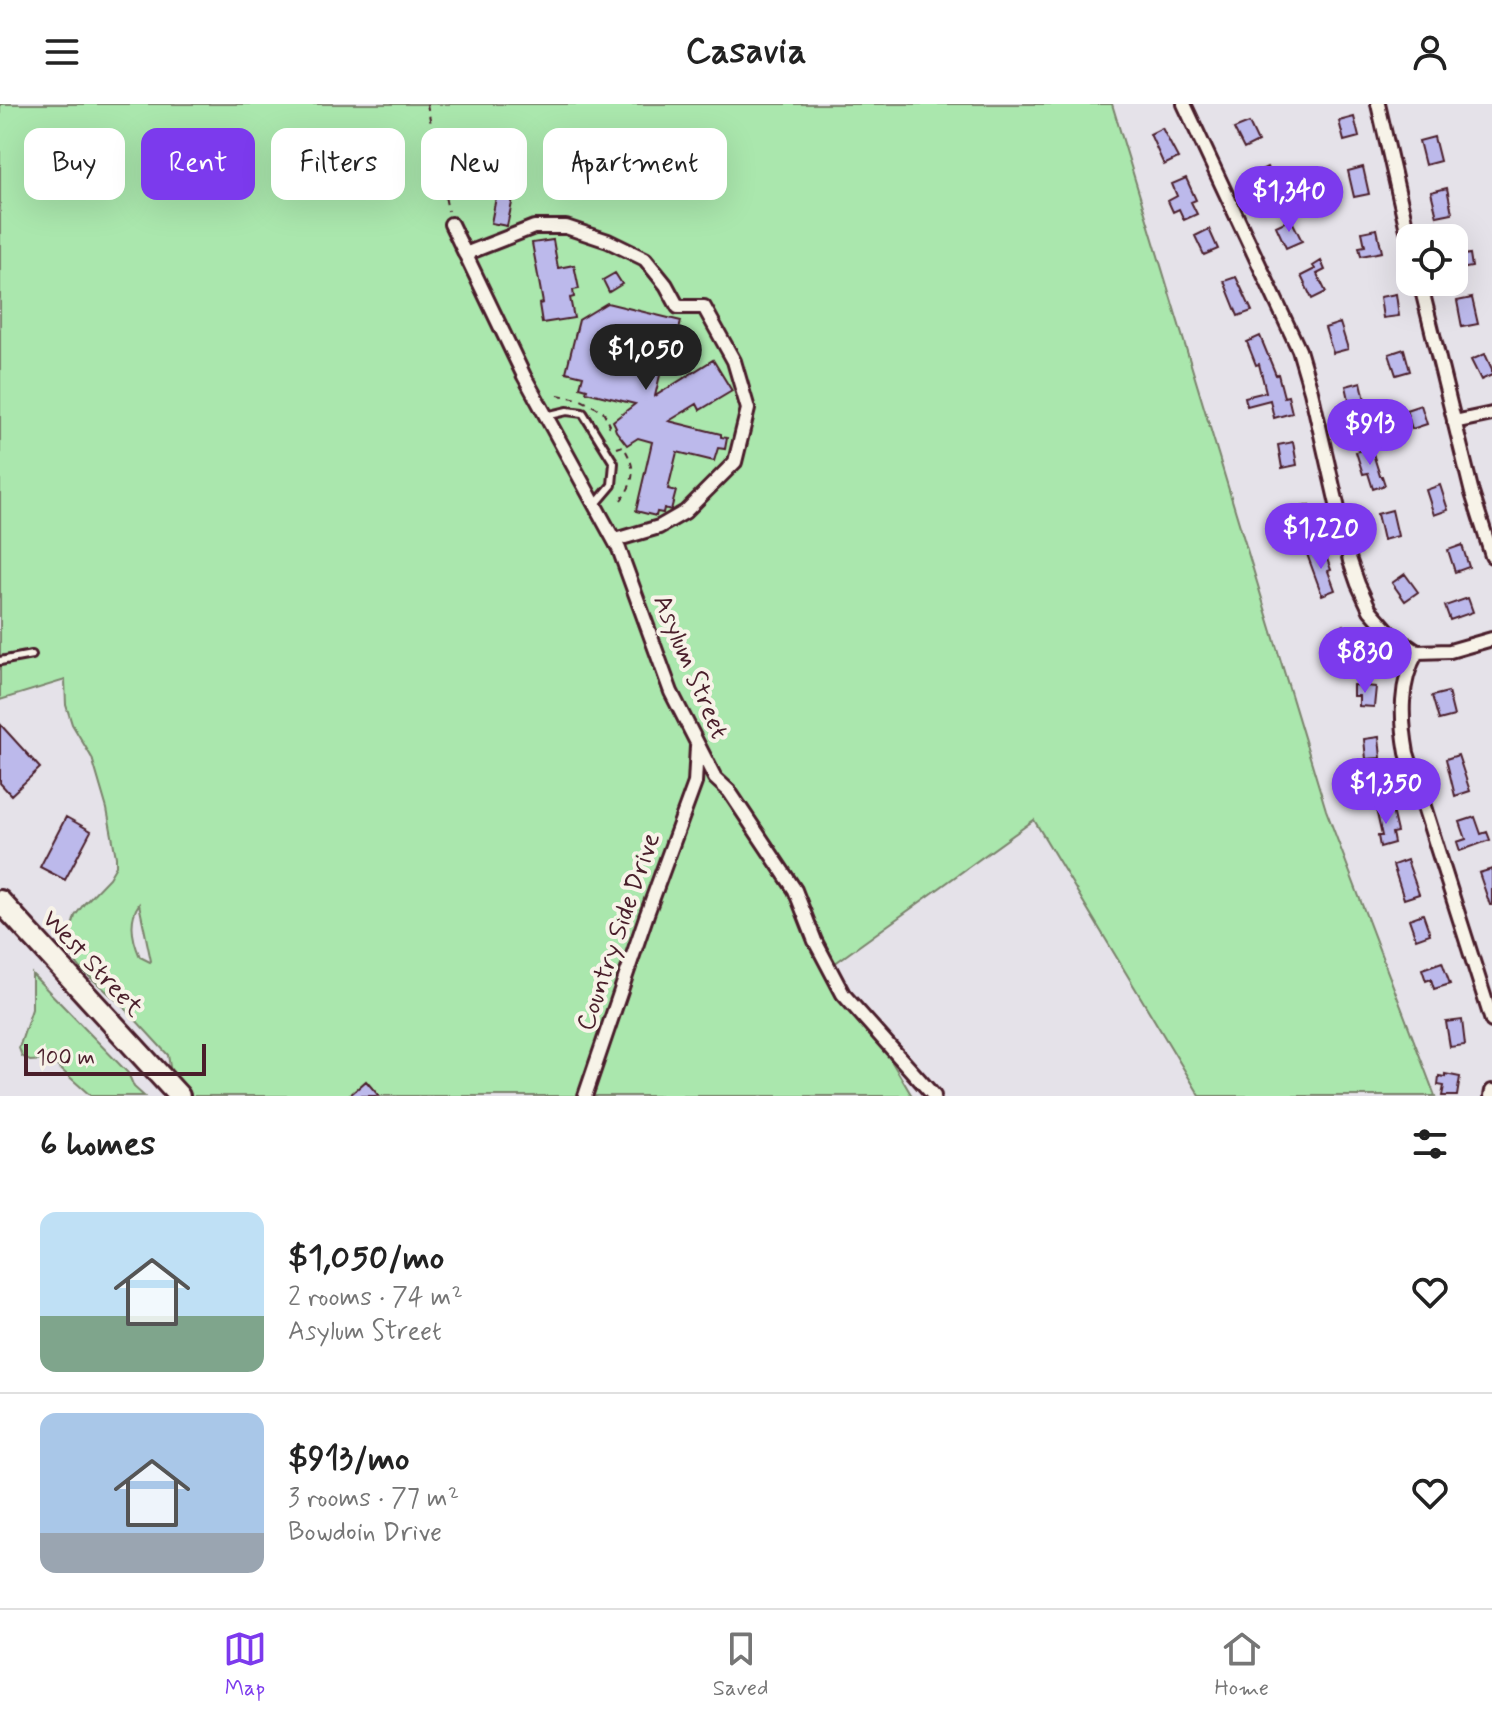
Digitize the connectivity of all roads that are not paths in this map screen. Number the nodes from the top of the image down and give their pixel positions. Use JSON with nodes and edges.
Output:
{"nodes":[{"id":1,"x":1184,"y":104,"type":"edge"},
{"id":2,"x":1378,"y":104,"type":"edge"},
{"id":3,"x":451,"y":224,"type":"road end"},
{"id":4,"x":1406,"y":224,"type":"edge"},
{"id":5,"x":465,"y":254,"type":"junction"},
{"id":6,"x":1423,"y":296,"type":"edge"},
{"id":7,"x":1492,"y":414,"type":"edge"},
{"id":8,"x":546,"y":416,"type":"junction"},
{"id":9,"x":1454,"y":422,"type":"junction"},
{"id":10,"x":595,"y":505,"type":"junction"},
{"id":11,"x":615,"y":540,"type":"junction"},
{"id":12,"x":1492,"y":556,"type":"edge"},
{"id":13,"x":1492,"y":639,"type":"edge"},
{"id":14,"x":1417,"y":652,"type":"junction"},
{"id":15,"x":32,"y":655,"type":"dead end"},
{"id":16,"x":0,"y":661,"type":"edge"},
{"id":17,"x":697,"y":743,"type":"junction"},
{"id":18,"x":715,"y":778,"type":"junction"},
{"id":19,"x":695,"y":783,"type":"junction"},
{"id":20,"x":0,"y":901,"type":"edge"},
{"id":21,"x":1492,"y":1021,"type":"edge"},
{"id":22,"x":179,"y":1096,"type":"edge"},
{"id":23,"x":585,"y":1096,"type":"edge"},
{"id":24,"x":934,"y":1096,"type":"edge"}],
"edges":[{"from":1,"to":14,"type":"street"},
{"from":2,"to":4,"type":"street"},
{"from":3,"to":5,"type":"street","name":"Asylum Street"},
{"from":5,"to":8,"type":"street","name":"Asylum Street"},
{"from":5,"to":11,"type":"street"},
{"from":6,"to":9,"type":"street"},
{"from":7,"to":9,"type":"street"},
{"from":8,"to":10,"type":"street","name":"Asylum Street"},
{"from":8,"to":10,"type":"lane"},
{"from":9,"to":12,"type":"street"},
{"from":10,"to":11,"type":"street","name":"Asylum Street"},
{"from":11,"to":17,"type":"street","name":"Asylum Street"},
{"from":13,"to":14,"type":"street"},
{"from":14,"to":21,"type":"street"},
{"from":15,"to":16,"type":"lane"},
{"from":17,"to":18,"type":"street","name":"Asylum Street"},
{"from":17,"to":19,"type":"street","name":"Country Side Drive"},
{"from":18,"to":19,"type":"street"},
{"from":18,"to":24,"type":"street","name":"Asylum Street"},
{"from":19,"to":23,"type":"street","name":"Country Side Drive"},
{"from":20,"to":22,"type":"main road","name":"West Street"}]}
